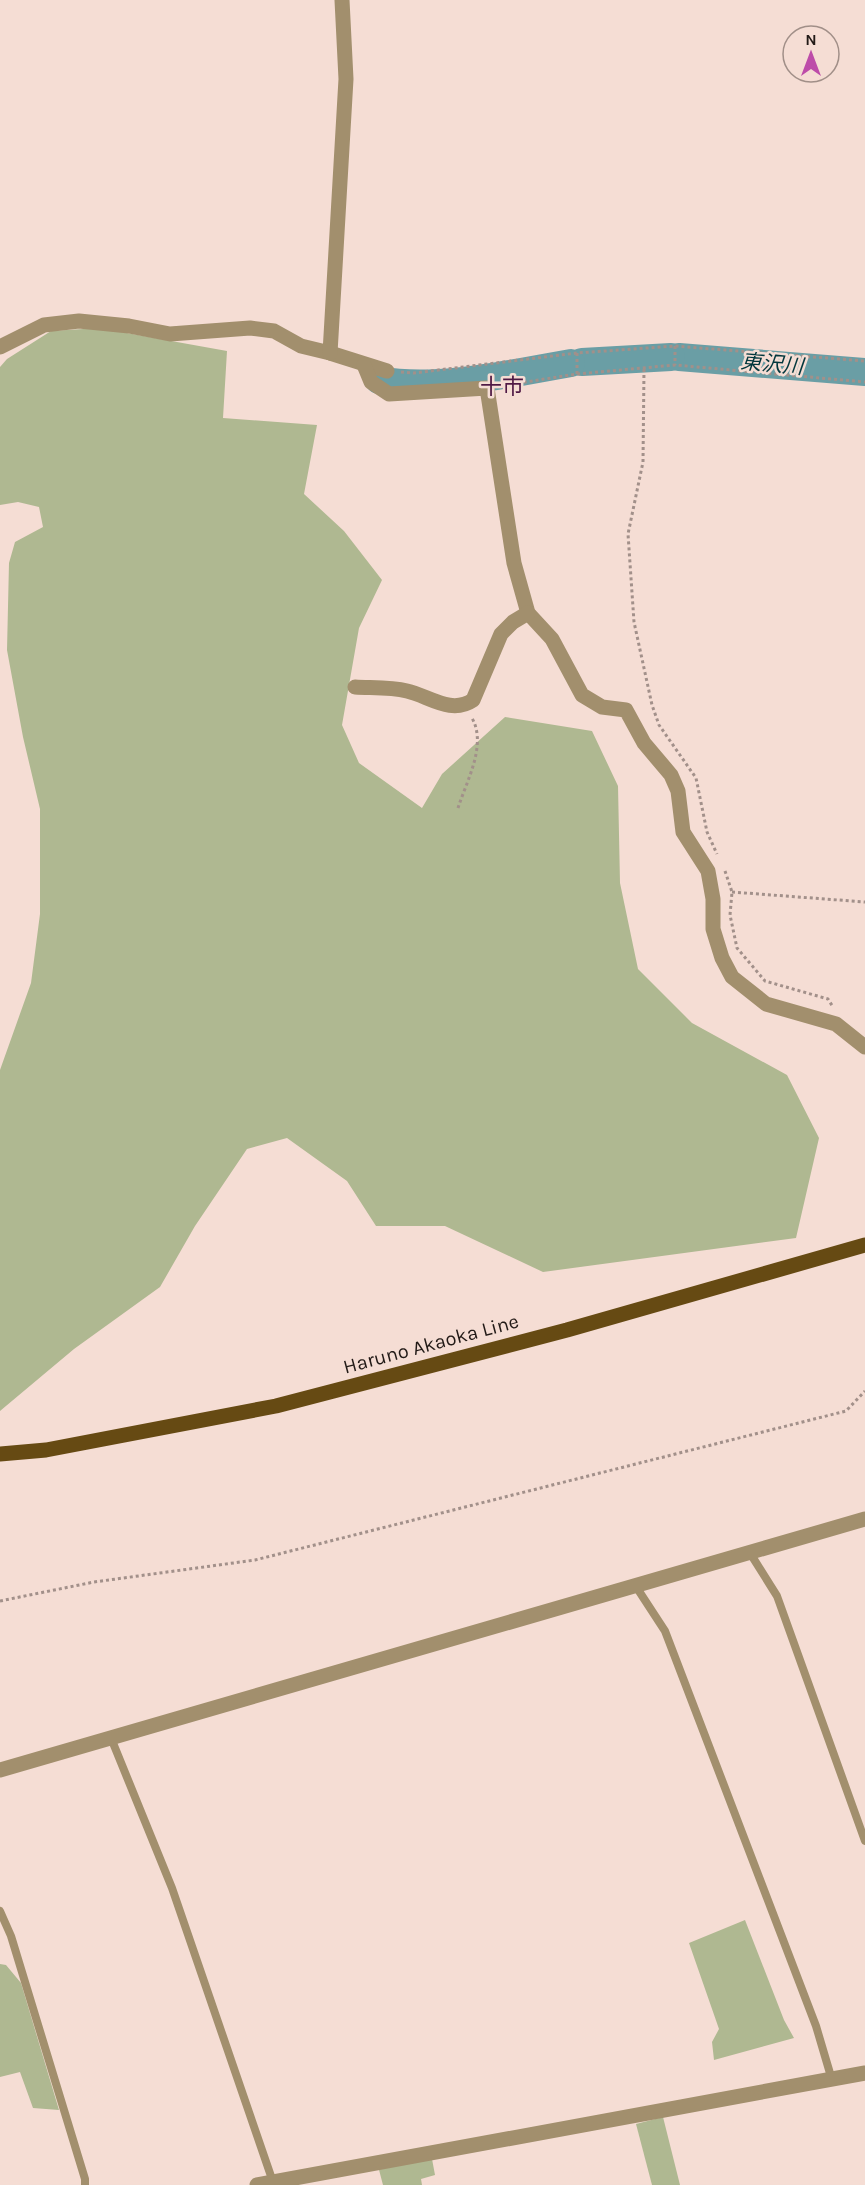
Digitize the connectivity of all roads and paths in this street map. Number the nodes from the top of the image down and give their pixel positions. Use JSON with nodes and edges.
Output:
{"nodes":[{"id":1,"x":342,"y":0,"type":"edge"},
{"id":2,"x":675,"y":346,"type":"junction"},
{"id":3,"x":0,"y":347,"type":"edge"},
{"id":4,"x":330,"y":353,"type":"junction"},
{"id":5,"x":577,"y":353,"type":"junction"},
{"id":6,"x":865,"y":361,"type":"edge"},
{"id":7,"x":364,"y":365,"type":"junction"},
{"id":8,"x":675,"y":365,"type":"junction"},
{"id":9,"x":645,"y":369,"type":"junction"},
{"id":10,"x":387,"y":371,"type":"joint"},
{"id":11,"x":577,"y":374,"type":"junction"},
{"id":12,"x":865,"y":382,"type":"edge"},
{"id":13,"x":487,"y":388,"type":"junction"},
{"id":14,"x":528,"y":613,"type":"junction"},
{"id":15,"x":355,"y":687,"type":"dead end"},
{"id":16,"x":465,"y":706,"type":"junction"},
{"id":17,"x":458,"y":808,"type":"dead end"},
{"id":18,"x":732,"y":892,"type":"junction"},
{"id":19,"x":865,"y":902,"type":"edge"},
{"id":20,"x":836,"y":1024,"type":"junction"},
{"id":21,"x":865,"y":1047,"type":"edge"},
{"id":22,"x":865,"y":1245,"type":"edge"},
{"id":23,"x":865,"y":1391,"type":"edge"},
{"id":24,"x":0,"y":1454,"type":"edge"},
{"id":25,"x":865,"y":1519,"type":"edge"},
{"id":26,"x":750,"y":1553,"type":"junction"},
{"id":27,"x":635,"y":1586,"type":"junction"},
{"id":28,"x":0,"y":1601,"type":"edge"},
{"id":29,"x":111,"y":1738,"type":"junction"},
{"id":30,"x":0,"y":1770,"type":"edge"},
{"id":31,"x":865,"y":1841,"type":"edge"},
{"id":32,"x":0,"y":1911,"type":"edge"},
{"id":33,"x":865,"y":2073,"type":"edge"},
{"id":34,"x":832,"y":2080,"type":"junction"},
{"id":35,"x":273,"y":2182,"type":"junction"},
{"id":36,"x":85,"y":2185,"type":"edge"},
{"id":37,"x":257,"y":2185,"type":"edge"}],
"edges":[{"from":1,"to":4,"type":"street"},
{"from":2,"to":5,"type":"path"},
{"from":2,"to":6,"type":"path"},
{"from":2,"to":8,"type":"path"},
{"from":3,"to":4,"type":"street"},
{"from":4,"to":7,"type":"street"},
{"from":5,"to":10,"type":"path"},
{"from":5,"to":11,"type":"path"},
{"from":7,"to":10,"type":"street"},
{"from":7,"to":13,"type":"street"},
{"from":8,"to":9,"type":"path"},
{"from":8,"to":12,"type":"path"},
{"from":9,"to":11,"type":"path"},
{"from":9,"to":18,"type":"path"},
{"from":11,"to":13,"type":"path"},
{"from":13,"to":14,"type":"street"},
{"from":14,"to":16,"type":"street"},
{"from":14,"to":20,"type":"street"},
{"from":15,"to":16,"type":"street"},
{"from":16,"to":17,"type":"path"},
{"from":18,"to":19,"type":"path"},
{"from":18,"to":20,"type":"path"},
{"from":20,"to":21,"type":"street"},
{"from":22,"to":24,"type":"main road","name":"Haruno Akaoka Line"},
{"from":23,"to":28,"type":"path"},
{"from":25,"to":26,"type":"street"},
{"from":26,"to":27,"type":"street"},
{"from":26,"to":31,"type":"lane"},
{"from":27,"to":29,"type":"street"},
{"from":27,"to":34,"type":"lane"},
{"from":29,"to":30,"type":"street"},
{"from":29,"to":35,"type":"lane"},
{"from":32,"to":36,"type":"lane"},
{"from":33,"to":34,"type":"street"},
{"from":34,"to":35,"type":"street"},
{"from":35,"to":37,"type":"street"}]}
